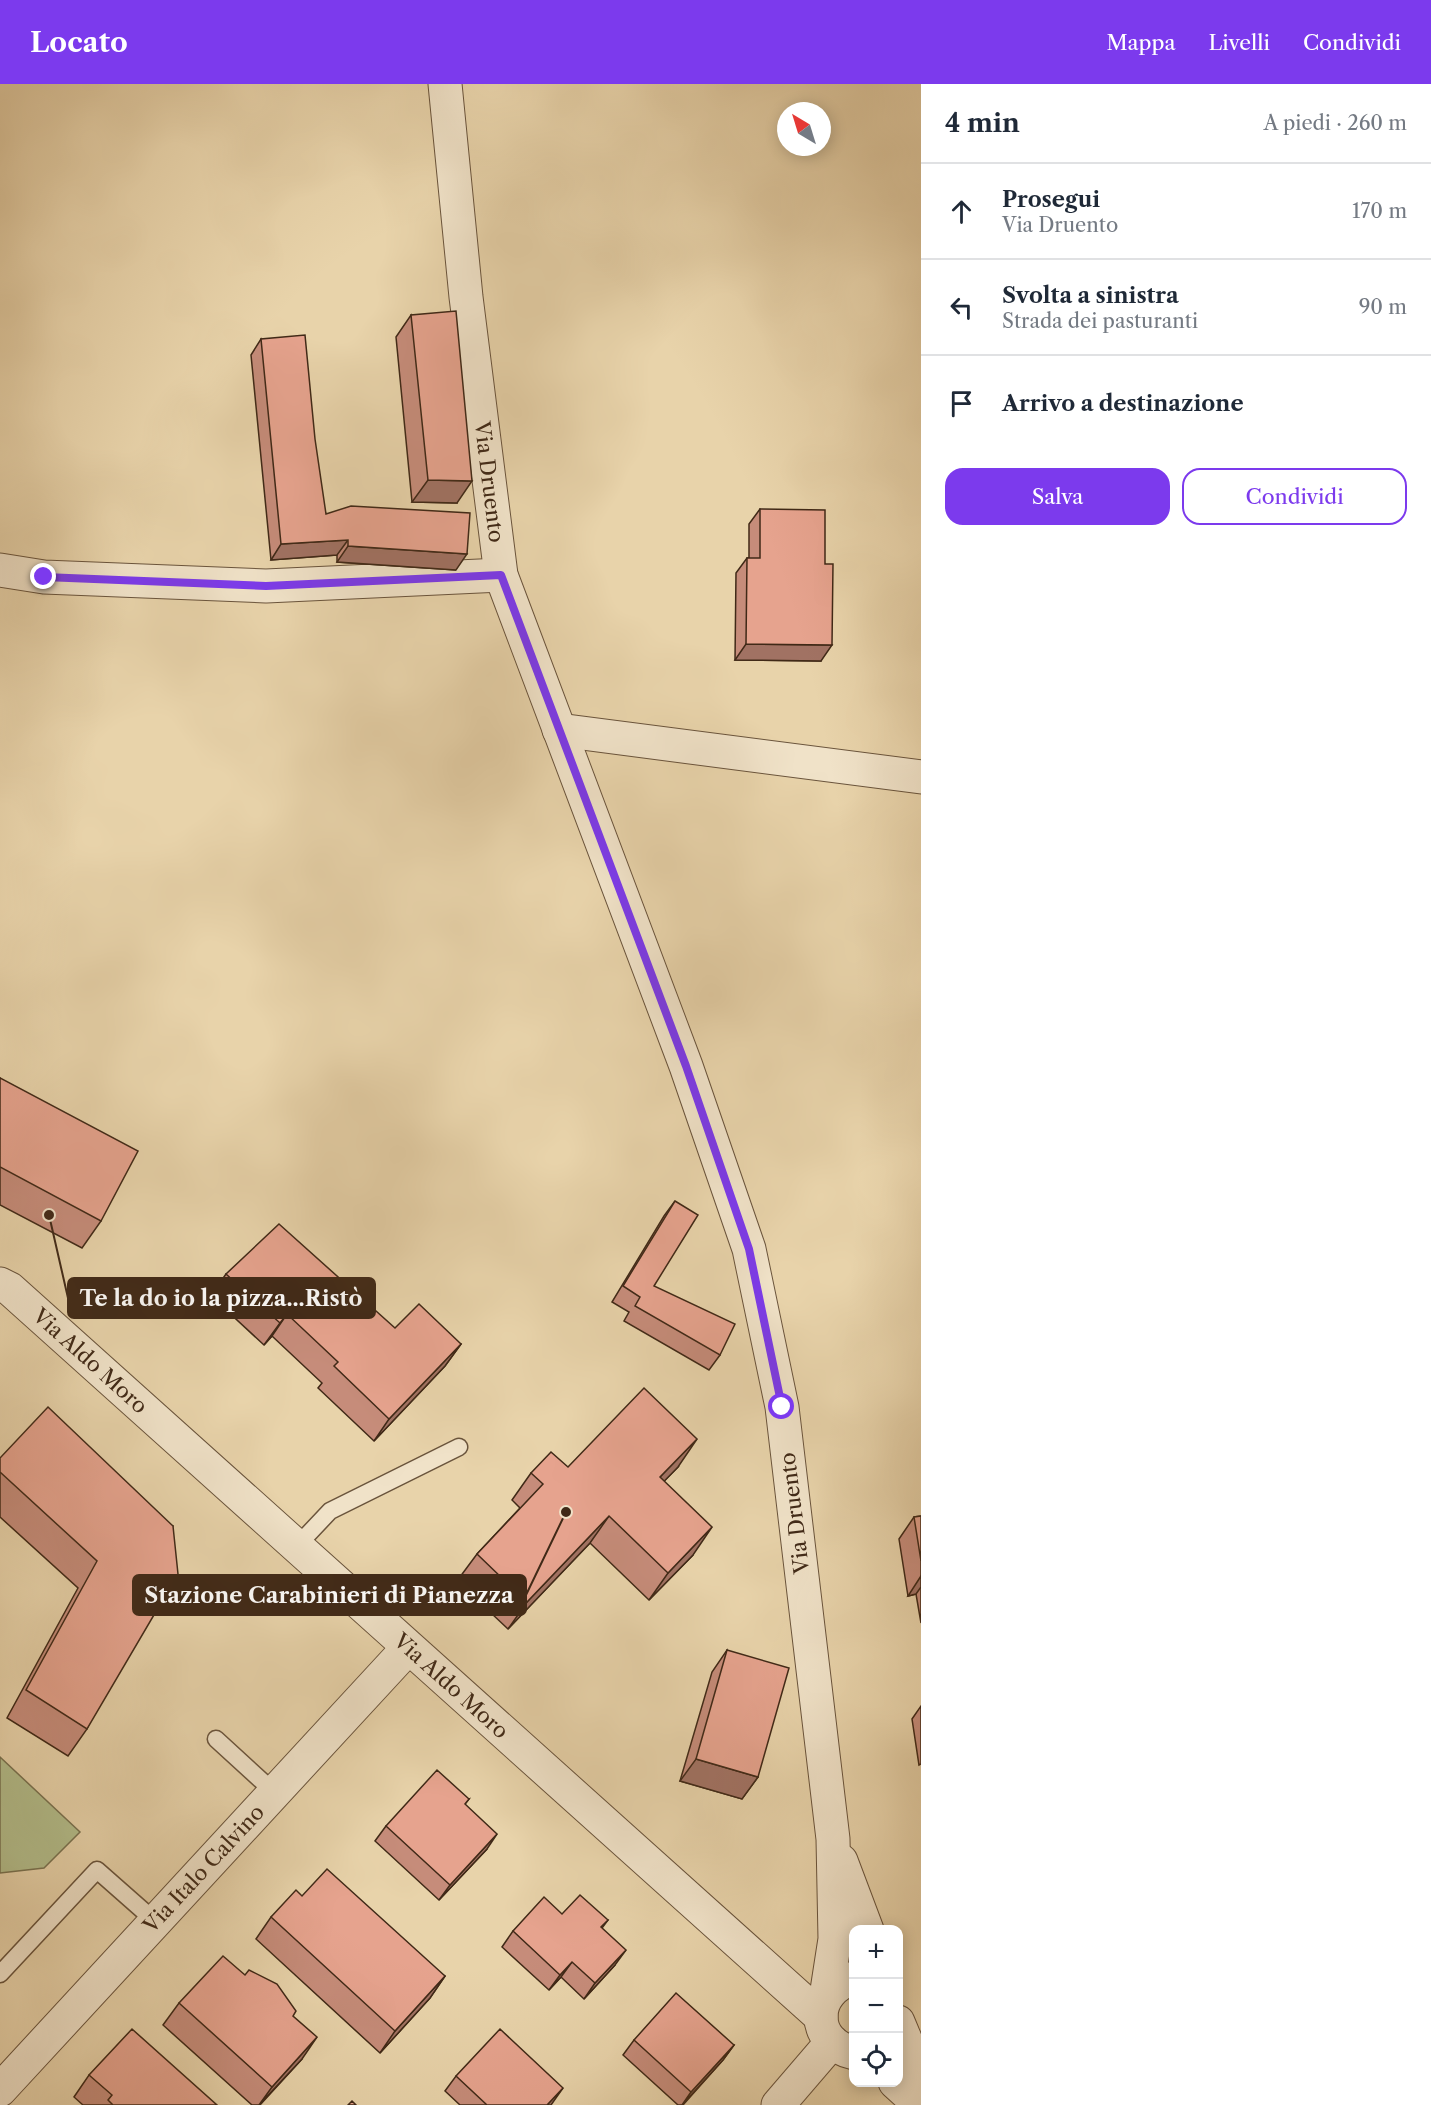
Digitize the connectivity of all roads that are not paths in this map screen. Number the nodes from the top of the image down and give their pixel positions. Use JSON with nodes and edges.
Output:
{"nodes":[{"id":1,"x":445,"y":84,"type":"edge"},
{"id":2,"x":0,"y":570,"type":"edge"},
{"id":3,"x":501,"y":575,"type":"junction"},
{"id":4,"x":559,"y":730,"type":"junction"},
{"id":5,"x":921,"y":777,"type":"edge"},
{"id":6,"x":0,"y":1284,"type":"edge"},
{"id":7,"x":459,"y":1447,"type":"dead end"},
{"id":8,"x":296,"y":1547,"type":"junction"},
{"id":9,"x":408,"y":1648,"type":"junction"},
{"id":10,"x":216,"y":1738,"type":"dead end"},
{"id":11,"x":275,"y":1793,"type":"junction"},
{"id":12,"x":833,"y":1839,"type":"junction"},
{"id":13,"x":156,"y":1922,"type":"junction"},
{"id":14,"x":865,"y":1925,"type":"edge"},
{"id":15,"x":0,"y":1974,"type":"edge"},
{"id":16,"x":852,"y":1979,"type":"edge"},
{"id":17,"x":833,"y":2027,"type":"edge"},
{"id":18,"x":903,"y":2033,"type":"edge"},
{"id":19,"x":921,"y":2076,"type":"edge"},
{"id":20,"x":900,"y":2087,"type":"edge"},
{"id":21,"x":0,"y":2090,"type":"edge"},
{"id":22,"x":778,"y":2105,"type":"edge"},
{"id":23,"x":920,"y":2105,"type":"edge"}],
"edges":[{"from":1,"to":3,"type":"street","name":"Via Druento"},
{"from":2,"to":3,"type":"street"},
{"from":3,"to":4,"type":"street","name":"Via Druento"},
{"from":4,"to":5,"type":"street"},
{"from":4,"to":12,"type":"street","name":"Via Druento"},
{"from":6,"to":8,"type":"street","name":"Via Aldo Moro"},
{"from":7,"to":8,"type":"lane"},
{"from":8,"to":9,"type":"street","name":"Via Aldo Moro"},
{"from":9,"to":11,"type":"street","name":"Via Italo Calvino"},
{"from":9,"to":17,"type":"street","name":"Via Aldo Moro"},
{"from":10,"to":11,"type":"lane"},
{"from":11,"to":13,"type":"street","name":"Via Italo Calvino"},
{"from":12,"to":14,"type":"street","name":"Via Druento"},
{"from":12,"to":17,"type":"street","name":"Via Druento"},
{"from":13,"to":15,"type":"lane"},
{"from":13,"to":21,"type":"street","name":"Via Italo Calvino"},
{"from":16,"to":17,"type":"street"},
{"from":17,"to":22,"type":"street"},
{"from":18,"to":19,"type":"street"},
{"from":20,"to":23,"type":"street"}]}
